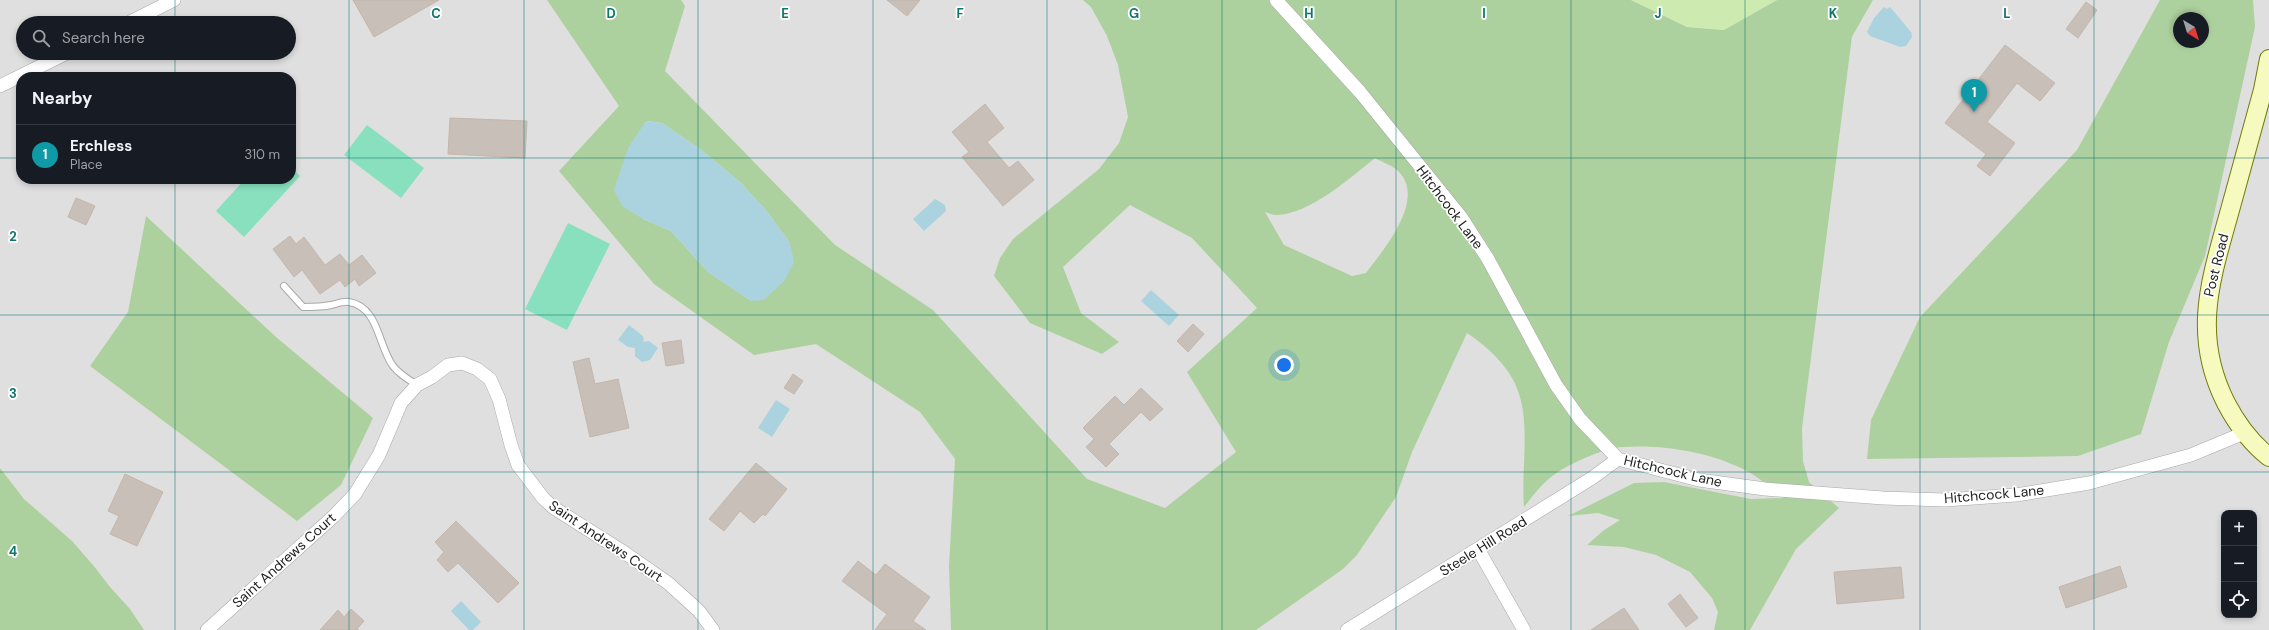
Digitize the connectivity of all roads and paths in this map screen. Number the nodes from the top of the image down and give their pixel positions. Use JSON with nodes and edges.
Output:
{"nodes":[{"id":1,"x":174,"y":0,"type":"edge"},
{"id":2,"x":1276,"y":0,"type":"edge"},
{"id":3,"x":142,"y":16,"type":"edge"},
{"id":4,"x":2269,"y":59,"type":"edge"},
{"id":5,"x":52,"y":60,"type":"edge"},
{"id":6,"x":28,"y":72,"type":"edge"},
{"id":7,"x":16,"y":78,"type":"edge"},
{"id":8,"x":0,"y":86,"type":"edge"},
{"id":9,"x":2266,"y":86,"type":"edge"},
{"id":10,"x":284,"y":286,"type":"dead end"},
{"id":11,"x":417,"y":385,"type":"junction"},
{"id":12,"x":2244,"y":433,"type":"junction"},
{"id":13,"x":2269,"y":457,"type":"edge"},
{"id":14,"x":1618,"y":459,"type":"junction"},
{"id":15,"x":1478,"y":549,"type":"junction"},
{"id":16,"x":207,"y":630,"type":"edge"},
{"id":17,"x":714,"y":630,"type":"edge"},
{"id":18,"x":1347,"y":630,"type":"edge"},
{"id":19,"x":1524,"y":630,"type":"edge"}],
"edges":[{"from":1,"to":3,"type":"street"},
{"from":2,"to":14,"type":"street","name":"Hitchcock Lane"},
{"from":4,"to":9,"type":"main road","name":"Post Road"},
{"from":5,"to":6,"type":"street"},
{"from":7,"to":8,"type":"street"},
{"from":9,"to":12,"type":"main road","name":"Post Road"},
{"from":10,"to":11,"type":"lane"},
{"from":11,"to":16,"type":"street","name":"Saint Andrews Court"},
{"from":11,"to":17,"type":"street","name":"Saint Andrews Court"},
{"from":12,"to":13,"type":"main road","name":"Post Road"},
{"from":12,"to":14,"type":"street","name":"Hitchcock Lane"},
{"from":14,"to":15,"type":"street","name":"Steele Hill Road"},
{"from":15,"to":18,"type":"street","name":"Steele Hill Road"},
{"from":15,"to":19,"type":"street"}]}
